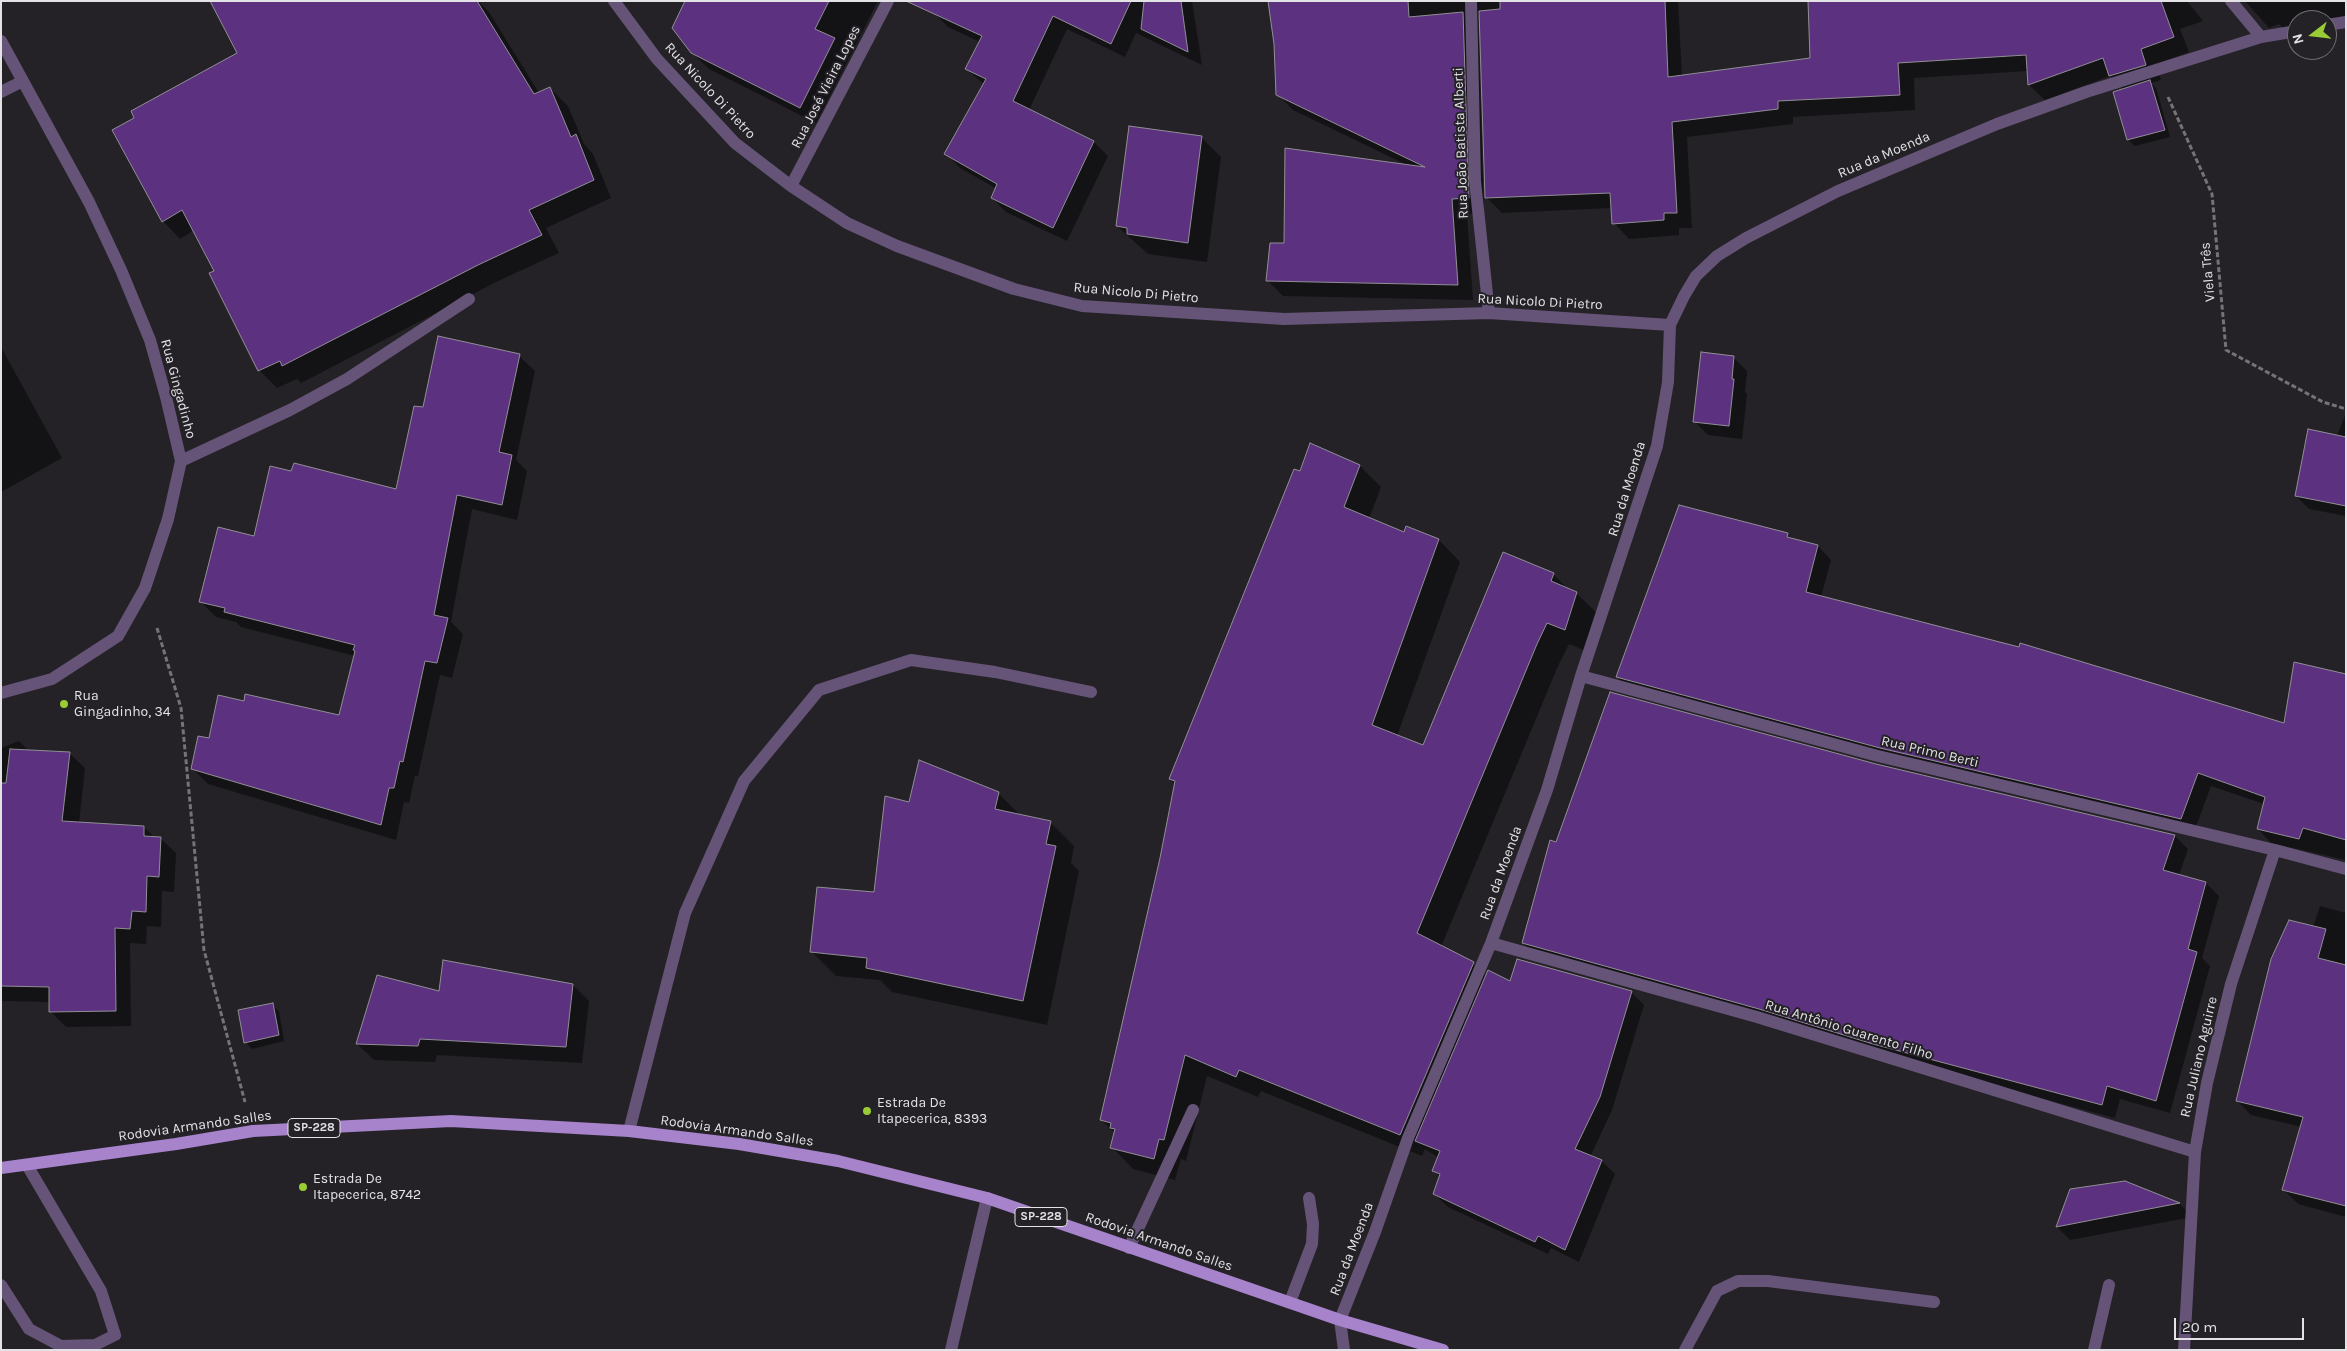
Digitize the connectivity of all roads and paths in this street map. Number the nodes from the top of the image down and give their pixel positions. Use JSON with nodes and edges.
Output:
{"nodes":[{"id":1,"x":614,"y":1,"type":"edge"},
{"id":2,"x":888,"y":1,"type":"edge"},
{"id":3,"x":1471,"y":1,"type":"edge"},
{"id":4,"x":2231,"y":1,"type":"edge"},
{"id":5,"x":2287,"y":33,"type":"edge"},
{"id":6,"x":2261,"y":37,"type":"junction"},
{"id":7,"x":1,"y":41,"type":"edge"},
{"id":8,"x":2156,"y":71,"type":"junction"},
{"id":9,"x":22,"y":81,"type":"junction"},
{"id":10,"x":1,"y":92,"type":"edge"},
{"id":11,"x":791,"y":186,"type":"junction"},
{"id":12,"x":469,"y":299,"type":"dead end"},
{"id":13,"x":1489,"y":313,"type":"junction"},
{"id":14,"x":1670,"y":325,"type":"junction"},
{"id":15,"x":2346,"y":409,"type":"edge"},
{"id":16,"x":181,"y":461,"type":"junction"},
{"id":17,"x":145,"y":588,"type":"junction"},
{"id":18,"x":1581,"y":676,"type":"junction"},
{"id":19,"x":1091,"y":692,"type":"dead end"},
{"id":20,"x":1,"y":693,"type":"edge"},
{"id":21,"x":2275,"y":850,"type":"junction"},
{"id":22,"x":2346,"y":869,"type":"edge"},
{"id":23,"x":1492,"y":943,"type":"junction"},
{"id":24,"x":1193,"y":1110,"type":"dead end"},
{"id":25,"x":253,"y":1131,"type":"junction"},
{"id":26,"x":629,"y":1131,"type":"junction"},
{"id":27,"x":2195,"y":1152,"type":"junction"},
{"id":28,"x":27,"y":1165,"type":"junction"},
{"id":29,"x":1,"y":1168,"type":"edge"},
{"id":30,"x":987,"y":1198,"type":"junction"},
{"id":31,"x":1309,"y":1198,"type":"dead end"},
{"id":32,"x":1129,"y":1248,"type":"junction"},
{"id":33,"x":1,"y":1285,"type":"edge"},
{"id":34,"x":2109,"y":1285,"type":"dead end"},
{"id":35,"x":1290,"y":1302,"type":"junction"},
{"id":36,"x":1934,"y":1302,"type":"dead end"},
{"id":37,"x":1340,"y":1320,"type":"junction"},
{"id":38,"x":951,"y":1350,"type":"edge"},
{"id":39,"x":1344,"y":1350,"type":"edge"},
{"id":40,"x":1443,"y":1350,"type":"edge"},
{"id":41,"x":1685,"y":1350,"type":"edge"},
{"id":42,"x":2094,"y":1350,"type":"edge"},
{"id":43,"x":2184,"y":1350,"type":"edge"}],
"edges":[{"from":1,"to":11,"type":"street","name":"Rua Nicolo Di Pietro"},
{"from":2,"to":11,"type":"street","name":"Rua José Vieira Lopes"},
{"from":3,"to":13,"type":"street","name":"Rua João Batista Alberti"},
{"from":4,"to":6,"type":"street"},
{"from":5,"to":6,"type":"street","name":"Rua da Moenda"},
{"from":6,"to":8,"type":"street","name":"Rua da Moenda"},
{"from":7,"to":9,"type":"street","name":"Rua Gingadinho"},
{"from":8,"to":14,"type":"street","name":"Rua da Moenda"},
{"from":8,"to":15,"type":"path","name":"Viela Três"},
{"from":9,"to":10,"type":"street"},
{"from":9,"to":16,"type":"street","name":"Rua Gingadinho"},
{"from":11,"to":13,"type":"street","name":"Rua Nicolo Di Pietro"},
{"from":12,"to":16,"type":"street"},
{"from":13,"to":14,"type":"street","name":"Rua Nicolo Di Pietro"},
{"from":14,"to":18,"type":"street","name":"Rua da Moenda"},
{"from":16,"to":17,"type":"street","name":"Rua Gingadinho"},
{"from":17,"to":20,"type":"street","name":"Rua Gingadinho"},
{"from":17,"to":25,"type":"path"},
{"from":18,"to":21,"type":"street","name":"Rua Primo Berti"},
{"from":18,"to":23,"type":"street","name":"Rua da Moenda"},
{"from":19,"to":26,"type":"street"},
{"from":21,"to":22,"type":"street"},
{"from":21,"to":27,"type":"street","name":"Rua Juliano Aguirre"},
{"from":23,"to":27,"type":"street","name":"Rua Antônio Guarento Filho"},
{"from":23,"to":37,"type":"street","name":"Rua da Moenda"},
{"from":24,"to":32,"type":"street"},
{"from":25,"to":26,"type":"main road","name":"Rodovia Armando Salles","number":"SP-228"},
{"from":25,"to":28,"type":"main road","name":"Rodovia Armando Salles","number":"SP-228"},
{"from":26,"to":30,"type":"main road","name":"Rodovia Armando Salles","number":"SP-228"},
{"from":27,"to":43,"type":"street","name":"Rua Juliano Aguirre"},
{"from":28,"to":29,"type":"main road","name":"Rodovia Armando Salles","number":"SP-228"},
{"from":28,"to":33,"type":"street"},
{"from":30,"to":32,"type":"main road","name":"Rodovia Armando Salles","number":"SP-228"},
{"from":30,"to":38,"type":"street"},
{"from":31,"to":35,"type":"street"},
{"from":32,"to":35,"type":"main road","name":"Rodovia Armando Salles","number":"SP-228"},
{"from":34,"to":42,"type":"street"},
{"from":35,"to":37,"type":"main road","name":"Rodovia Armando Salles","number":"SP-228"},
{"from":36,"to":41,"type":"street"},
{"from":37,"to":39,"type":"street"},
{"from":37,"to":40,"type":"main road","name":"Rodovia Armando Salles","number":"SP-228"}]}
